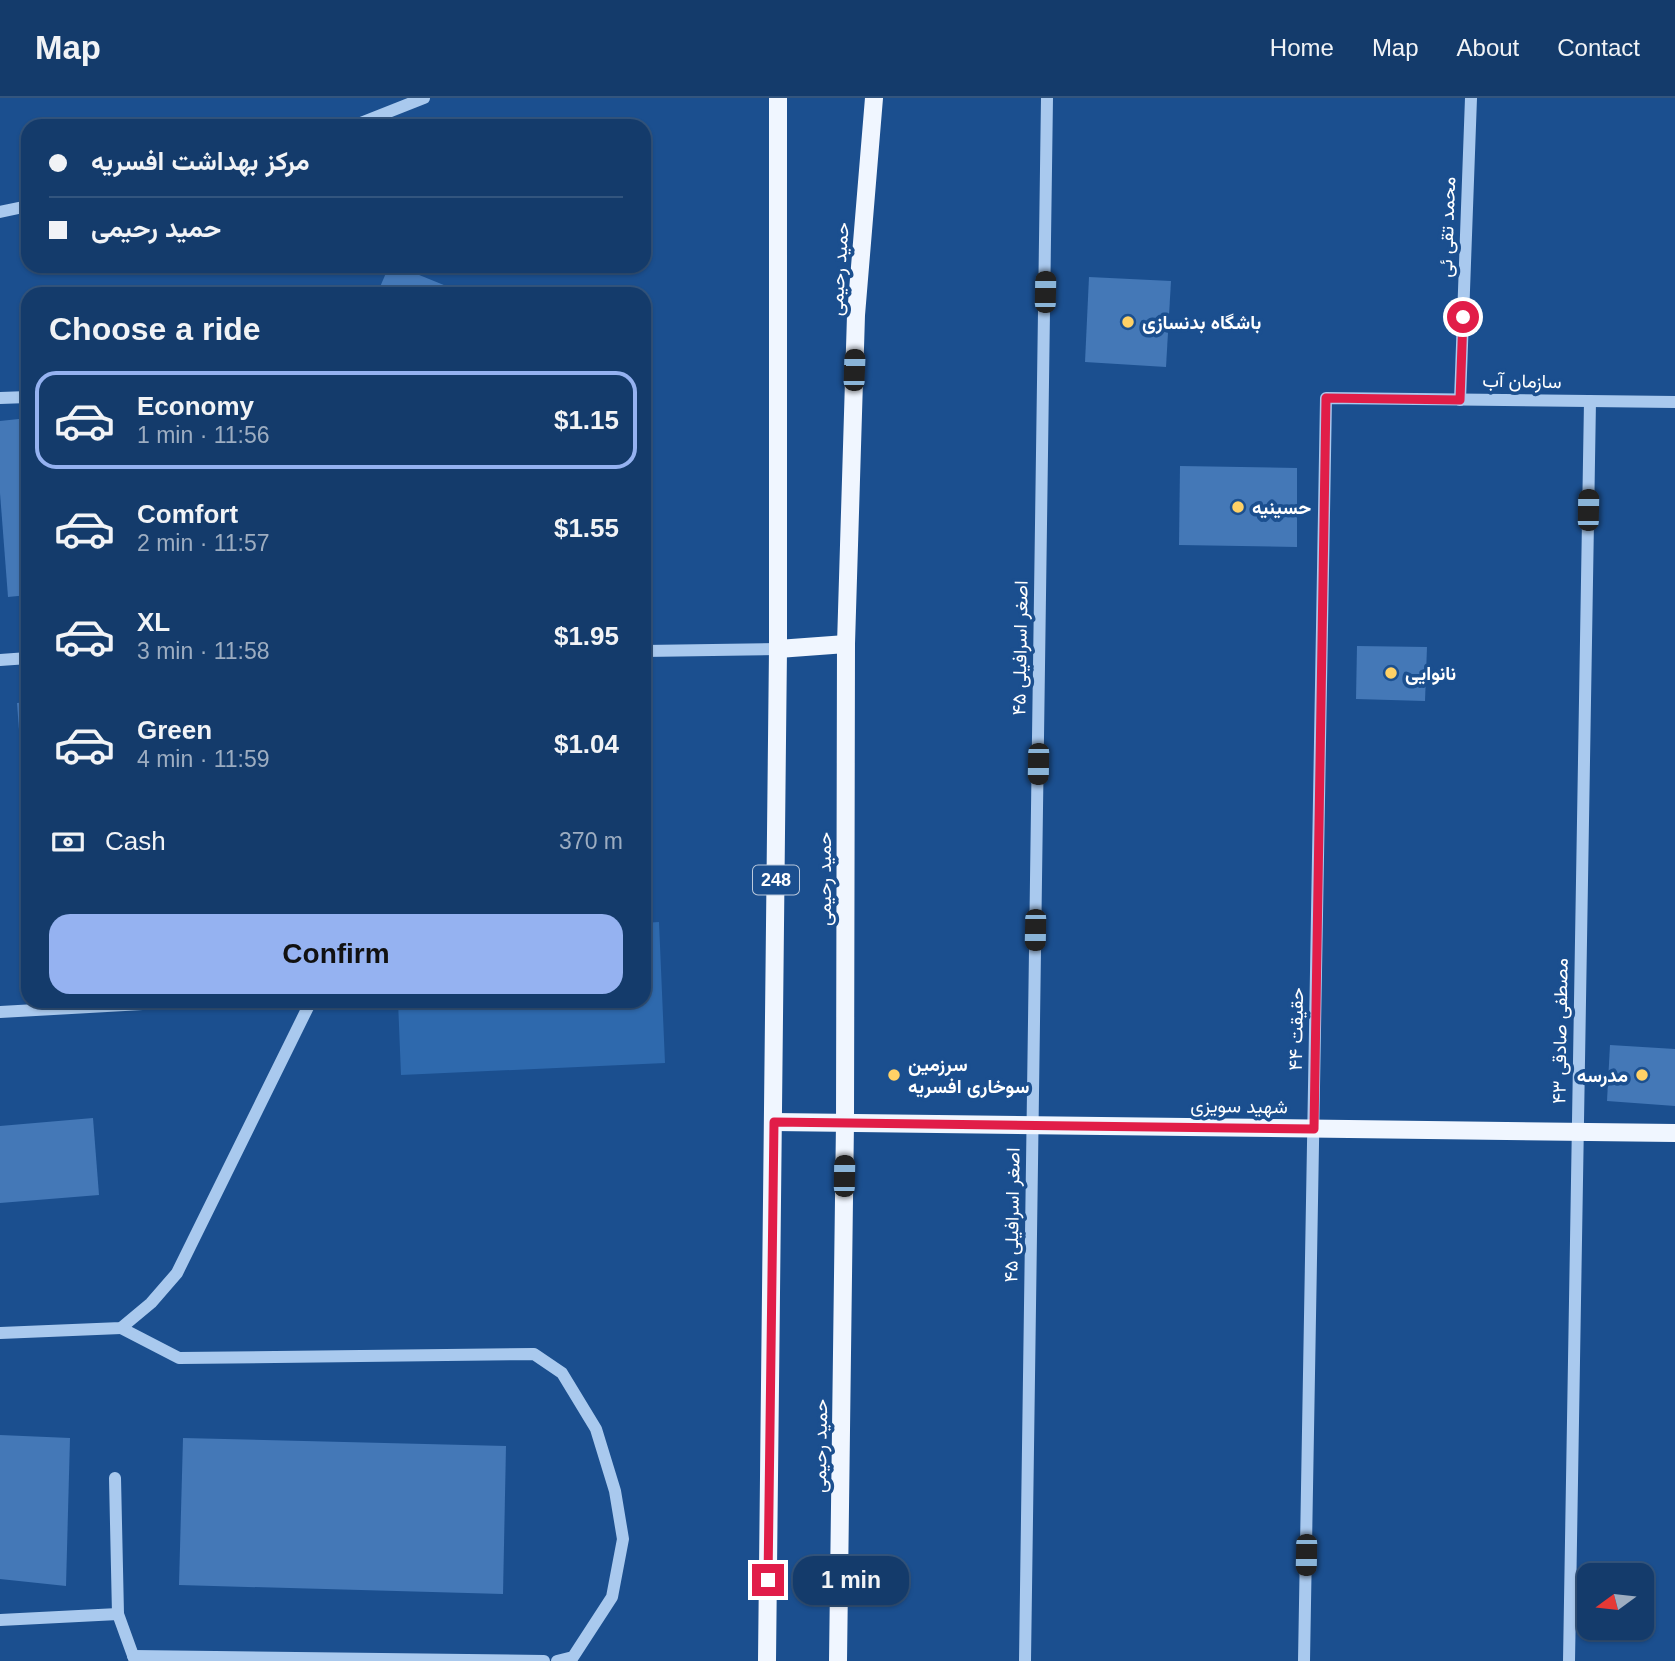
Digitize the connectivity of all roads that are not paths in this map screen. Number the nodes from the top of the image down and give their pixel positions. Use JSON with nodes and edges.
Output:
{"nodes":[{"id":1,"x":424,"y":98,"type":"edge"},
{"id":2,"x":778,"y":98,"type":"edge"},
{"id":3,"x":874,"y":98,"type":"edge"},
{"id":4,"x":1047,"y":98,"type":"edge"},
{"id":5,"x":1471,"y":98,"type":"edge"},
{"id":6,"x":371,"y":119,"type":"edge"},
{"id":7,"x":21,"y":208,"type":"edge"},
{"id":8,"x":0,"y":212,"type":"edge"},
{"id":9,"x":21,"y":397,"type":"edge"},
{"id":10,"x":0,"y":398,"type":"edge"},
{"id":11,"x":1326,"y":398,"type":"joint"},
{"id":12,"x":1460,"y":400,"type":"junction"},
{"id":13,"x":1590,"y":401,"type":"junction"},
{"id":14,"x":1675,"y":402,"type":"edge"},
{"id":15,"x":846,"y":644,"type":"junction"},
{"id":16,"x":778,"y":649,"type":"junction"},
{"id":17,"x":651,"y":651,"type":"edge"},
{"id":18,"x":21,"y":658,"type":"edge"},
{"id":19,"x":0,"y":660,"type":"edge"},
{"id":20,"x":71,"y":1008,"type":"edge"},
{"id":21,"x":308,"y":1008,"type":"edge"},
{"id":22,"x":0,"y":1012,"type":"edge"},
{"id":23,"x":774,"y":1122,"type":"junction"},
{"id":24,"x":845,"y":1122,"type":"junction"},
{"id":25,"x":1033,"y":1125,"type":"junction"},
{"id":26,"x":1314,"y":1129,"type":"junction"},
{"id":27,"x":1578,"y":1132,"type":"junction"},
{"id":28,"x":1675,"y":1133,"type":"edge"},
{"id":29,"x":121,"y":1328,"type":"junction"},
{"id":30,"x":0,"y":1333,"type":"edge"},
{"id":31,"x":115,"y":1478,"type":"dead end"},
{"id":32,"x":118,"y":1614,"type":"junction"},
{"id":33,"x":0,"y":1620,"type":"edge"},
{"id":34,"x":134,"y":1658,"type":"edge"},
{"id":35,"x":544,"y":1661,"type":"edge"},
{"id":36,"x":557,"y":1661,"type":"edge"},
{"id":37,"x":767,"y":1661,"type":"edge"},
{"id":38,"x":838,"y":1661,"type":"edge"},
{"id":39,"x":1025,"y":1661,"type":"edge"},
{"id":40,"x":1304,"y":1661,"type":"edge"},
{"id":41,"x":1569,"y":1661,"type":"edge"}],
"edges":[{"from":1,"to":6,"type":"street"},
{"from":2,"to":16,"type":"main road","number":"248"},
{"from":3,"to":15,"type":"main road","name":"حمید رحیمی"},
{"from":4,"to":25,"type":"street","name":"اصغر اسرافیلی ۴۵"},
{"from":5,"to":12,"type":"street","name":"محمد تقی ئی"},
{"from":7,"to":8,"type":"street"},
{"from":9,"to":10,"type":"street"},
{"from":11,"to":12,"type":"street","name":"سازمان آب"},
{"from":11,"to":26,"type":"street","name":"حقیقت ۴۴"},
{"from":12,"to":13,"type":"street","name":"سازمان آب"},
{"from":13,"to":14,"type":"street","name":"سازمان آب"},
{"from":13,"to":27,"type":"street","name":"مصطفی صادقی ۴۳"},
{"from":15,"to":16,"type":"main road"},
{"from":15,"to":24,"type":"main road","name":"حمید رحیمی"},
{"from":16,"to":17,"type":"street"},
{"from":16,"to":23,"type":"main road","number":"248"},
{"from":18,"to":19,"type":"street"},
{"from":20,"to":22,"type":"street"},
{"from":21,"to":29,"type":"street"},
{"from":23,"to":24,"type":"main road","name":"شهید سویزی"},
{"from":23,"to":37,"type":"main road","number":"248"},
{"from":24,"to":25,"type":"main road","name":"شهید سویزی"},
{"from":24,"to":38,"type":"main road","name":"حمید رحیمی"},
{"from":25,"to":26,"type":"main road","name":"شهید سویزی"},
{"from":25,"to":39,"type":"street","name":"اصغر اسرافیلی ۴۵"},
{"from":26,"to":27,"type":"main road","name":"شهید سویزی"},
{"from":26,"to":40,"type":"street","name":"حقیقت ۴۴"},
{"from":27,"to":28,"type":"main road","name":"شهید سویزی"},
{"from":27,"to":41,"type":"street","name":"مصطفی صادقی ۴۳"},
{"from":29,"to":30,"type":"street"},
{"from":29,"to":36,"type":"street"},
{"from":31,"to":32,"type":"street"},
{"from":32,"to":33,"type":"street"},
{"from":32,"to":34,"type":"street"},
{"from":34,"to":35,"type":"street"}]}
